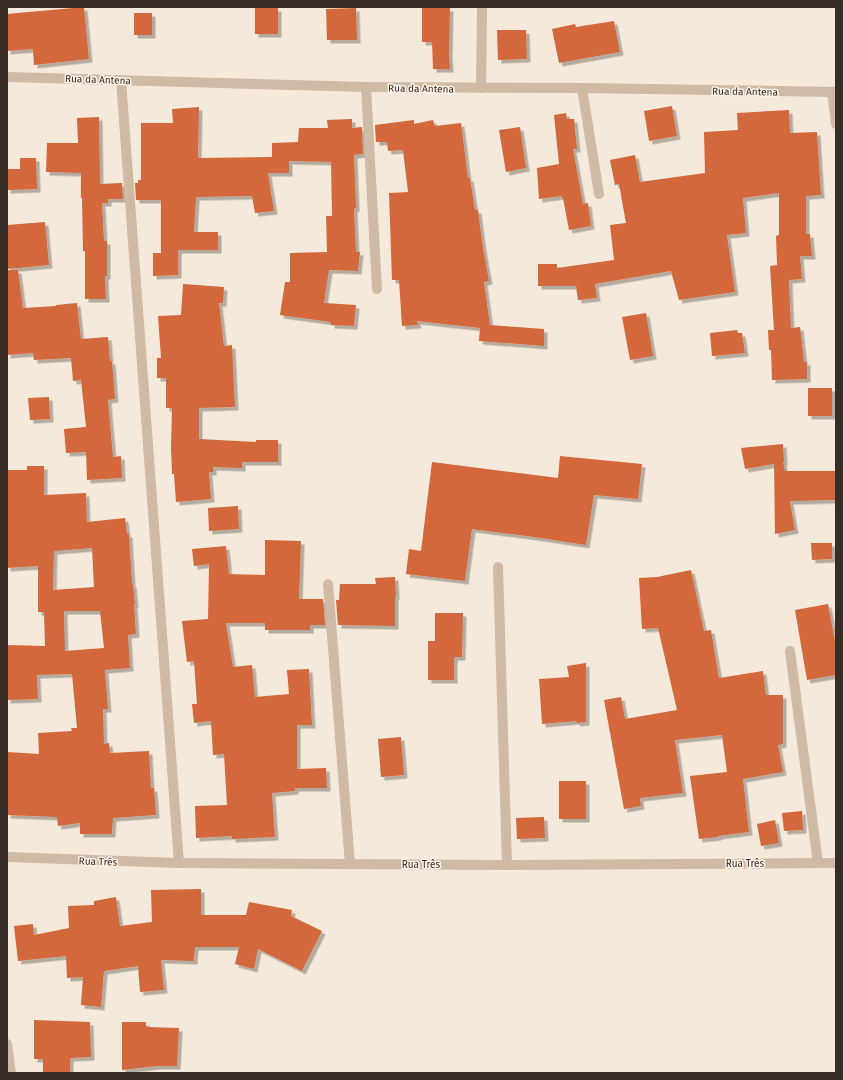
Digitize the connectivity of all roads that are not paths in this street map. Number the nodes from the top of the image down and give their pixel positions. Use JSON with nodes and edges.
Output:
{"nodes":[{"id":1,"x":482,"y":7,"type":"edge"},
{"id":2,"x":7,"y":77,"type":"edge"},
{"id":3,"x":121,"y":80,"type":"junction"},
{"id":4,"x":366,"y":87,"type":"junction"},
{"id":5,"x":481,"y":88,"type":"junction"},
{"id":6,"x":582,"y":88,"type":"junction"},
{"id":7,"x":834,"y":92,"type":"edge"},
{"id":8,"x":836,"y":124,"type":"edge"},
{"id":9,"x":599,"y":194,"type":"dead end"},
{"id":10,"x":377,"y":289,"type":"dead end"},
{"id":11,"x":498,"y":567,"type":"dead end"},
{"id":12,"x":328,"y":584,"type":"dead end"},
{"id":13,"x":790,"y":652,"type":"dead end"},
{"id":14,"x":7,"y":857,"type":"edge"},
{"id":15,"x":180,"y":863,"type":"junction"},
{"id":16,"x":818,"y":863,"type":"junction"},
{"id":17,"x":836,"y":863,"type":"edge"},
{"id":18,"x":350,"y":864,"type":"junction"},
{"id":19,"x":507,"y":865,"type":"junction"},
{"id":20,"x":7,"y":1044,"type":"edge"},
{"id":21,"x":11,"y":1073,"type":"edge"}],
"edges":[{"from":1,"to":5,"type":"street"},
{"from":2,"to":3,"type":"street","name":"Rua da Antena"},
{"from":3,"to":4,"type":"street","name":"Rua da Antena"},
{"from":3,"to":15,"type":"street"},
{"from":4,"to":5,"type":"street","name":"Rua da Antena"},
{"from":4,"to":10,"type":"street"},
{"from":5,"to":6,"type":"street","name":"Rua da Antena"},
{"from":6,"to":7,"type":"street","name":"Rua da Antena"},
{"from":6,"to":9,"type":"street"},
{"from":7,"to":8,"type":"street"},
{"from":11,"to":19,"type":"street"},
{"from":12,"to":18,"type":"street"},
{"from":13,"to":16,"type":"street"},
{"from":14,"to":15,"type":"street","name":"Rua Três"},
{"from":15,"to":18,"type":"street","name":"Rua Três"},
{"from":16,"to":17,"type":"street","name":"Rua Três"},
{"from":16,"to":19,"type":"street","name":"Rua Três"},
{"from":18,"to":19,"type":"street","name":"Rua Três"},
{"from":20,"to":21,"type":"street"}]}
